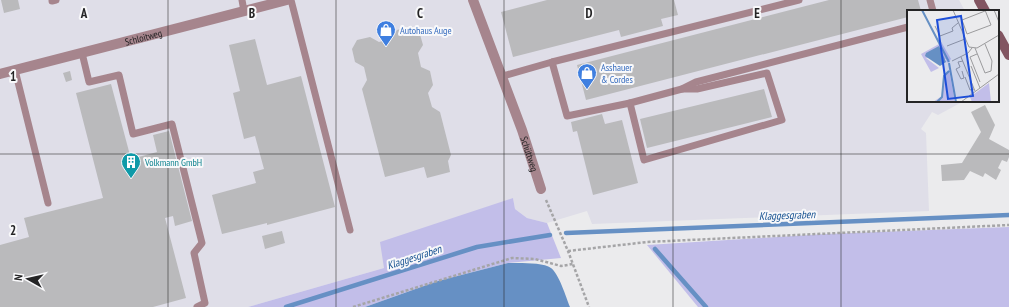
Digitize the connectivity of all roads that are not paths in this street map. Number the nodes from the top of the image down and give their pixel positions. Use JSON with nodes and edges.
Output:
{"nodes":[{"id":1,"x":52,"y":0,"type":"edge"},
{"id":2,"x":56,"y":0,"type":"edge"},
{"id":3,"x":242,"y":0,"type":"edge"},
{"id":4,"x":287,"y":0,"type":"edge"},
{"id":5,"x":291,"y":0,"type":"edge"},
{"id":6,"x":473,"y":0,"type":"edge"},
{"id":7,"x":799,"y":0,"type":"edge"},
{"id":8,"x":930,"y":0,"type":"edge"},
{"id":9,"x":979,"y":0,"type":"edge"},
{"id":10,"x":933,"y":10,"type":"edge"},
{"id":11,"x":984,"y":10,"type":"edge"},
{"id":12,"x":244,"y":11,"type":"junction"},
{"id":13,"x":907,"y":27,"type":"edge"},
{"id":14,"x":999,"y":37,"type":"edge"},
{"id":15,"x":82,"y":53,"type":"junction"},
{"id":16,"x":1009,"y":55,"type":"edge"},
{"id":17,"x":552,"y":62,"type":"junction"},
{"id":18,"x":15,"y":70,"type":"junction"},
{"id":19,"x":0,"y":74,"type":"edge"},
{"id":20,"x":503,"y":76,"type":"junction"},
{"id":21,"x":682,"y":89,"type":"junction"},
{"id":22,"x":630,"y":103,"type":"junction"},
{"id":23,"x":541,"y":189,"type":"road end"},
{"id":24,"x":48,"y":203,"type":"dead end"},
{"id":25,"x":350,"y":230,"type":"dead end"},
{"id":26,"x":197,"y":307,"type":"edge"}],
"edges":[{"from":1,"to":2,"type":"lane"},
{"from":3,"to":12,"type":"lane"},
{"from":4,"to":12,"type":"street","name":"Schloitweg"},
{"from":5,"to":25,"type":"lane"},
{"from":6,"to":20,"type":"street","name":"Schüttweg"},
{"from":7,"to":17,"type":"lane"},
{"from":8,"to":10,"type":"lane"},
{"from":9,"to":11,"type":"street"},
{"from":12,"to":15,"type":"street","name":"Schloitweg"},
{"from":13,"to":21,"type":"lane"},
{"from":14,"to":16,"type":"street"},
{"from":15,"to":18,"type":"street","name":"Schloitweg"},
{"from":15,"to":26,"type":"lane"},
{"from":17,"to":20,"type":"lane"},
{"from":17,"to":22,"type":"lane"},
{"from":18,"to":19,"type":"street","name":"Schloitweg"},
{"from":18,"to":24,"type":"lane"},
{"from":20,"to":23,"type":"street","name":"Schüttweg"},
{"from":21,"to":22,"type":"lane"},
{"from":21,"to":22,"type":"lane"}]}
